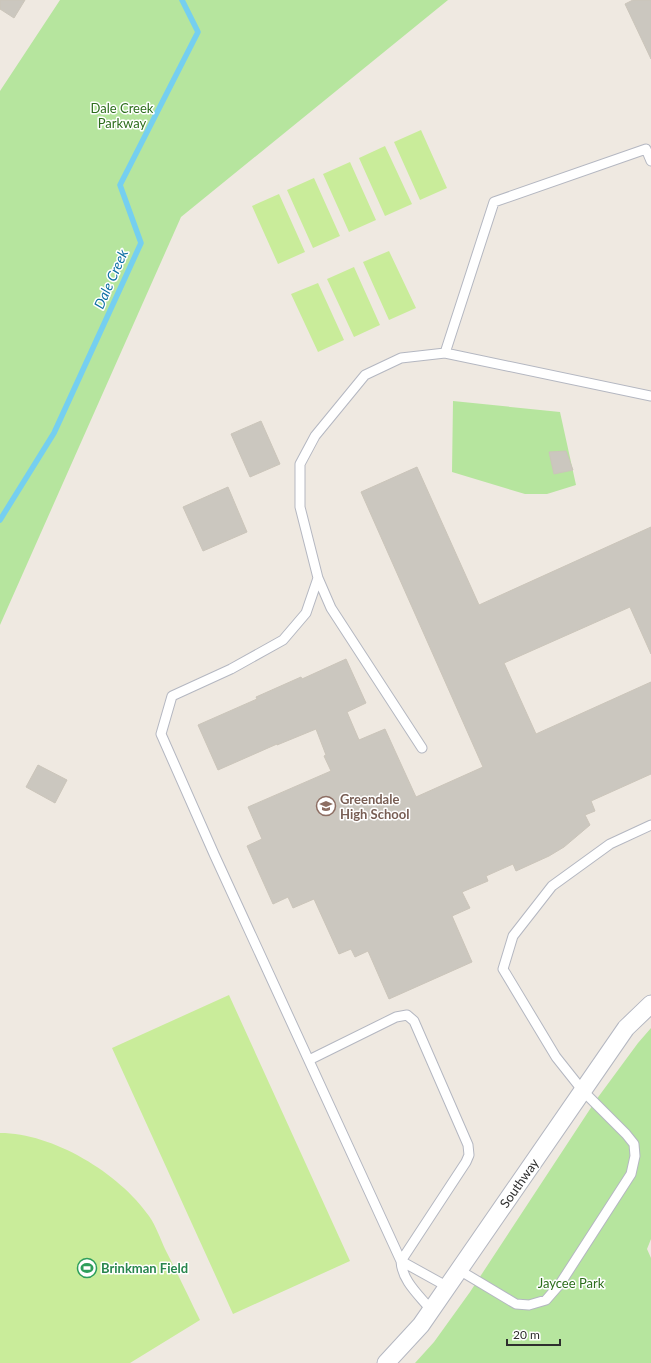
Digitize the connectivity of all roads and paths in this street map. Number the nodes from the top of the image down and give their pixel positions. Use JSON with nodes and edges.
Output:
{"nodes":[{"id":1,"x":651,"y":161,"type":"edge"},
{"id":2,"x":445,"y":353,"type":"junction"},
{"id":3,"x":651,"y":396,"type":"edge"},
{"id":4,"x":318,"y":578,"type":"junction"},
{"id":5,"x":422,"y":748,"type":"dead end"},
{"id":6,"x":651,"y":825,"type":"edge"},
{"id":7,"x":651,"y":1004,"type":"edge"},
{"id":8,"x":309,"y":1060,"type":"junction"},
{"id":9,"x":583,"y":1091,"type":"junction"},
{"id":10,"x":401,"y":1261,"type":"junction"},
{"id":11,"x":459,"y":1270,"type":"junction"},
{"id":12,"x":448,"y":1287,"type":"junction"},
{"id":13,"x":431,"y":1310,"type":"junction"},
{"id":14,"x":386,"y":1363,"type":"edge"}],
"edges":[{"from":1,"to":2,"type":"lane"},
{"from":2,"to":3,"type":"lane"},
{"from":2,"to":4,"type":"lane"},
{"from":4,"to":5,"type":"lane"},
{"from":4,"to":8,"type":"lane"},
{"from":6,"to":9,"type":"lane"},
{"from":7,"to":9,"type":"street","name":"Southway"},
{"from":8,"to":10,"type":"lane"},
{"from":8,"to":10,"type":"lane"},
{"from":9,"to":11,"type":"street","name":"Southway"},
{"from":9,"to":11,"type":"lane"},
{"from":10,"to":12,"type":"lane"},
{"from":10,"to":13,"type":"lane"},
{"from":11,"to":12,"type":"street","name":"Southway"},
{"from":12,"to":13,"type":"street","name":"Southway"},
{"from":13,"to":14,"type":"street","name":"Southway"}]}
